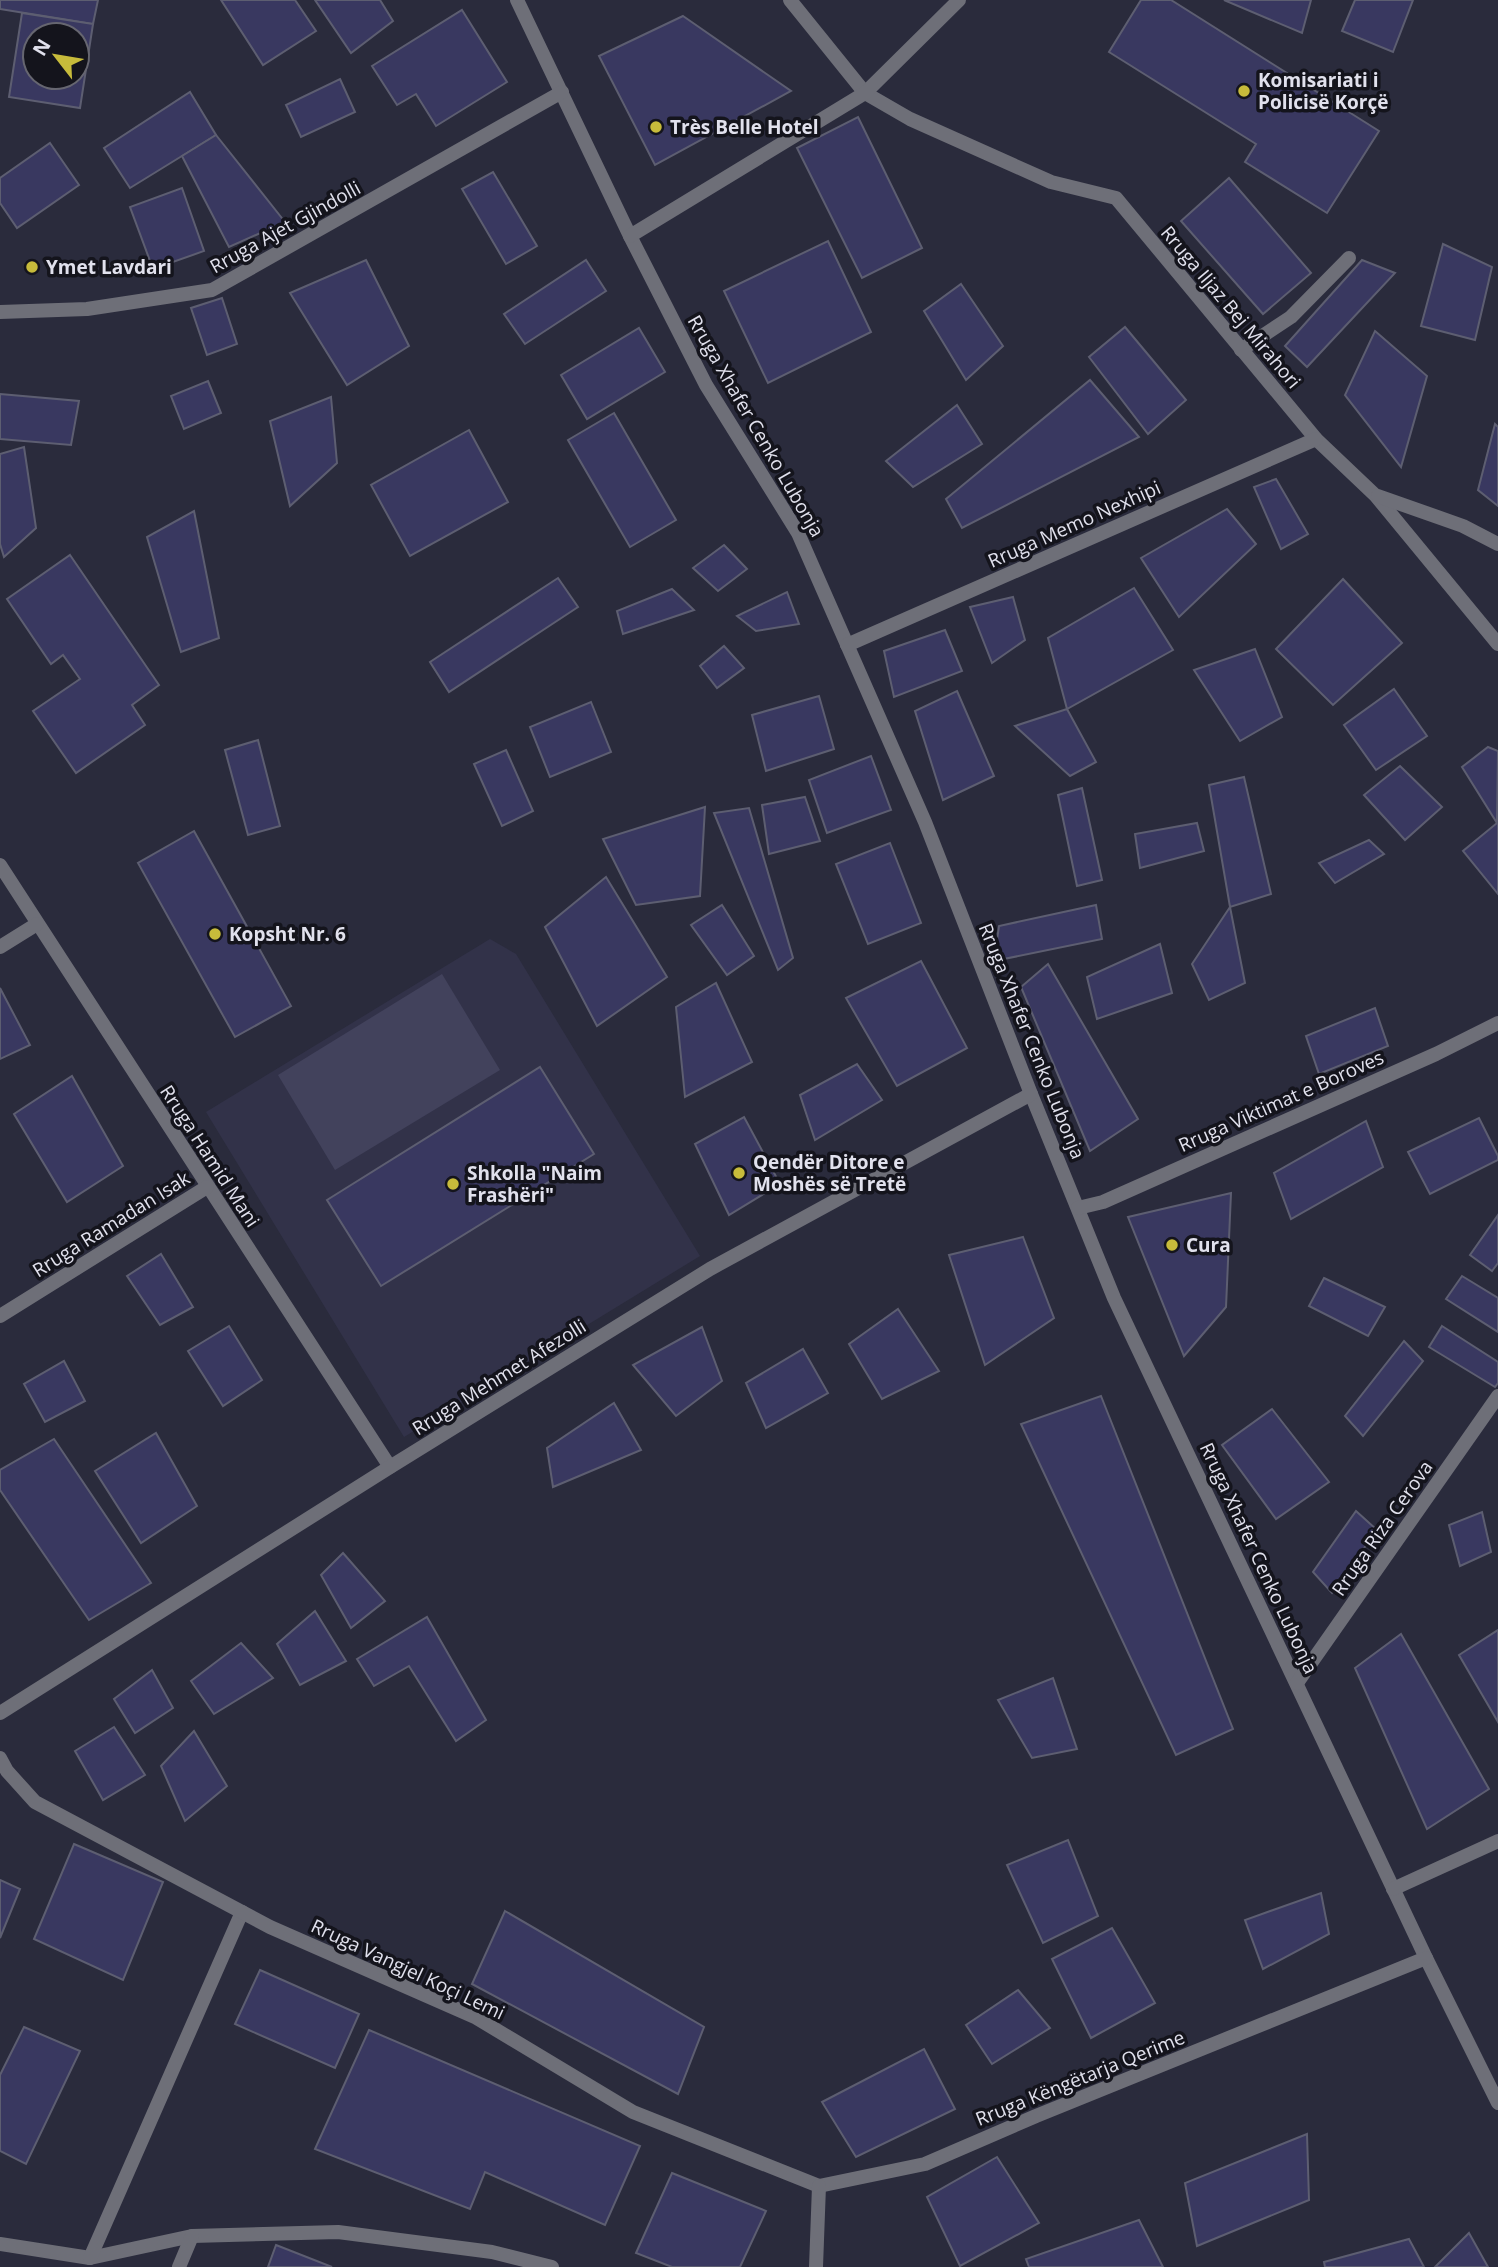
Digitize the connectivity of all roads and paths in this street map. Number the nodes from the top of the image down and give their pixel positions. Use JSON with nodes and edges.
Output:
{"nodes":[{"id":1,"x":517,"y":0,"type":"edge"},
{"id":2,"x":790,"y":0,"type":"edge"},
{"id":3,"x":959,"y":0,"type":"edge"},
{"id":4,"x":562,"y":92,"type":"junction"},
{"id":5,"x":865,"y":93,"type":"junction"},
{"id":6,"x":630,"y":236,"type":"junction"},
{"id":7,"x":1349,"y":258,"type":"dead end"},
{"id":8,"x":0,"y":312,"type":"edge"},
{"id":9,"x":1241,"y":350,"type":"junction"},
{"id":10,"x":1316,"y":439,"type":"junction"},
{"id":11,"x":1376,"y":496,"type":"junction"},
{"id":12,"x":1498,"y":544,"type":"edge"},
{"id":13,"x":1498,"y":644,"type":"edge"},
{"id":14,"x":847,"y":645,"type":"junction"},
{"id":15,"x":0,"y":865,"type":"edge"},
{"id":16,"x":37,"y":924,"type":"junction"},
{"id":17,"x":0,"y":947,"type":"edge"},
{"id":18,"x":1498,"y":1023,"type":"edge"},
{"id":19,"x":1031,"y":1094,"type":"junction"},
{"id":20,"x":207,"y":1187,"type":"junction"},
{"id":21,"x":1078,"y":1209,"type":"junction"},
{"id":22,"x":0,"y":1315,"type":"edge"},
{"id":23,"x":1498,"y":1396,"type":"edge"},
{"id":24,"x":390,"y":1467,"type":"junction"},
{"id":25,"x":1297,"y":1683,"type":"junction"},
{"id":26,"x":0,"y":1713,"type":"edge"},
{"id":27,"x":0,"y":1758,"type":"edge"},
{"id":28,"x":1498,"y":1841,"type":"edge"},
{"id":29,"x":1393,"y":1889,"type":"junction"},
{"id":30,"x":242,"y":1912,"type":"junction"},
{"id":31,"x":1426,"y":1958,"type":"junction"},
{"id":32,"x":1498,"y":2103,"type":"edge"},
{"id":33,"x":819,"y":2186,"type":"junction"},
{"id":34,"x":192,"y":2236,"type":"junction"},
{"id":35,"x":0,"y":2244,"type":"edge"},
{"id":36,"x":90,"y":2258,"type":"junction"},
{"id":37,"x":179,"y":2267,"type":"edge"},
{"id":38,"x":552,"y":2267,"type":"edge"},
{"id":39,"x":816,"y":2267,"type":"edge"}],
"edges":[{"from":1,"to":4,"type":"street","name":"Rruga Xhafer Cenko Lubonja"},
{"from":2,"to":5,"type":"street"},
{"from":3,"to":5,"type":"street"},
{"from":4,"to":6,"type":"street","name":"Rruga Xhafer Cenko Lubonja"},
{"from":4,"to":8,"type":"street","name":"Rruga Ajet Gjindolli"},
{"from":5,"to":6,"type":"street"},
{"from":5,"to":9,"type":"street","name":"Rruga Iljaz Bej Mirahori"},
{"from":6,"to":14,"type":"street","name":"Rruga Xhafer Cenko Lubonja"},
{"from":7,"to":9,"type":"street"},
{"from":9,"to":10,"type":"street","name":"Rruga Iljaz Bej Mirahori"},
{"from":10,"to":11,"type":"street","name":"Rruga Iljaz Bej Mirahori"},
{"from":10,"to":14,"type":"street","name":"Rruga Memo Nexhipi"},
{"from":11,"to":12,"type":"street"},
{"from":11,"to":13,"type":"street","name":"Rruga Iljaz Bej Mirahori"},
{"from":14,"to":19,"type":"street","name":"Rruga Xhafer Cenko Lubonja"},
{"from":15,"to":16,"type":"street","name":"Rruga Hamid Mani"},
{"from":16,"to":17,"type":"street"},
{"from":16,"to":20,"type":"street","name":"Rruga Hamid Mani"},
{"from":18,"to":21,"type":"street","name":"Rruga Viktimat e Boroves"},
{"from":19,"to":21,"type":"street","name":"Rruga Xhafer Cenko Lubonja"},
{"from":19,"to":24,"type":"street","name":"Rruga Mehmet Afezolli"},
{"from":20,"to":22,"type":"street","name":"Rruga Ramadan Isak"},
{"from":20,"to":24,"type":"street","name":"Rruga Hamid Mani"},
{"from":21,"to":25,"type":"street","name":"Rruga Xhafer Cenko Lubonja"},
{"from":23,"to":25,"type":"street","name":"Rruga Riza Cerova"},
{"from":24,"to":26,"type":"street","name":"Rruga Mehmet Afezolli"},
{"from":25,"to":29,"type":"street","name":"Rruga Xhafer Cenko Lubonja"},
{"from":27,"to":30,"type":"street","name":"Rruga Vangjel Koçi Lemi"},
{"from":28,"to":29,"type":"street"},
{"from":29,"to":31,"type":"street","name":"Rruga Xhafer Cenko Lubonja"},
{"from":30,"to":33,"type":"street","name":"Rruga Vangjel Koçi Lemi"},
{"from":30,"to":36,"type":"street"},
{"from":31,"to":32,"type":"street","name":"Rruga Xhafer Cenko Lubonja"},
{"from":31,"to":33,"type":"street","name":"Rruga Këngëtarja Qerime"},
{"from":33,"to":39,"type":"street"},
{"from":34,"to":36,"type":"street"},
{"from":34,"to":37,"type":"street"},
{"from":34,"to":38,"type":"street"},
{"from":35,"to":36,"type":"street"}]}
